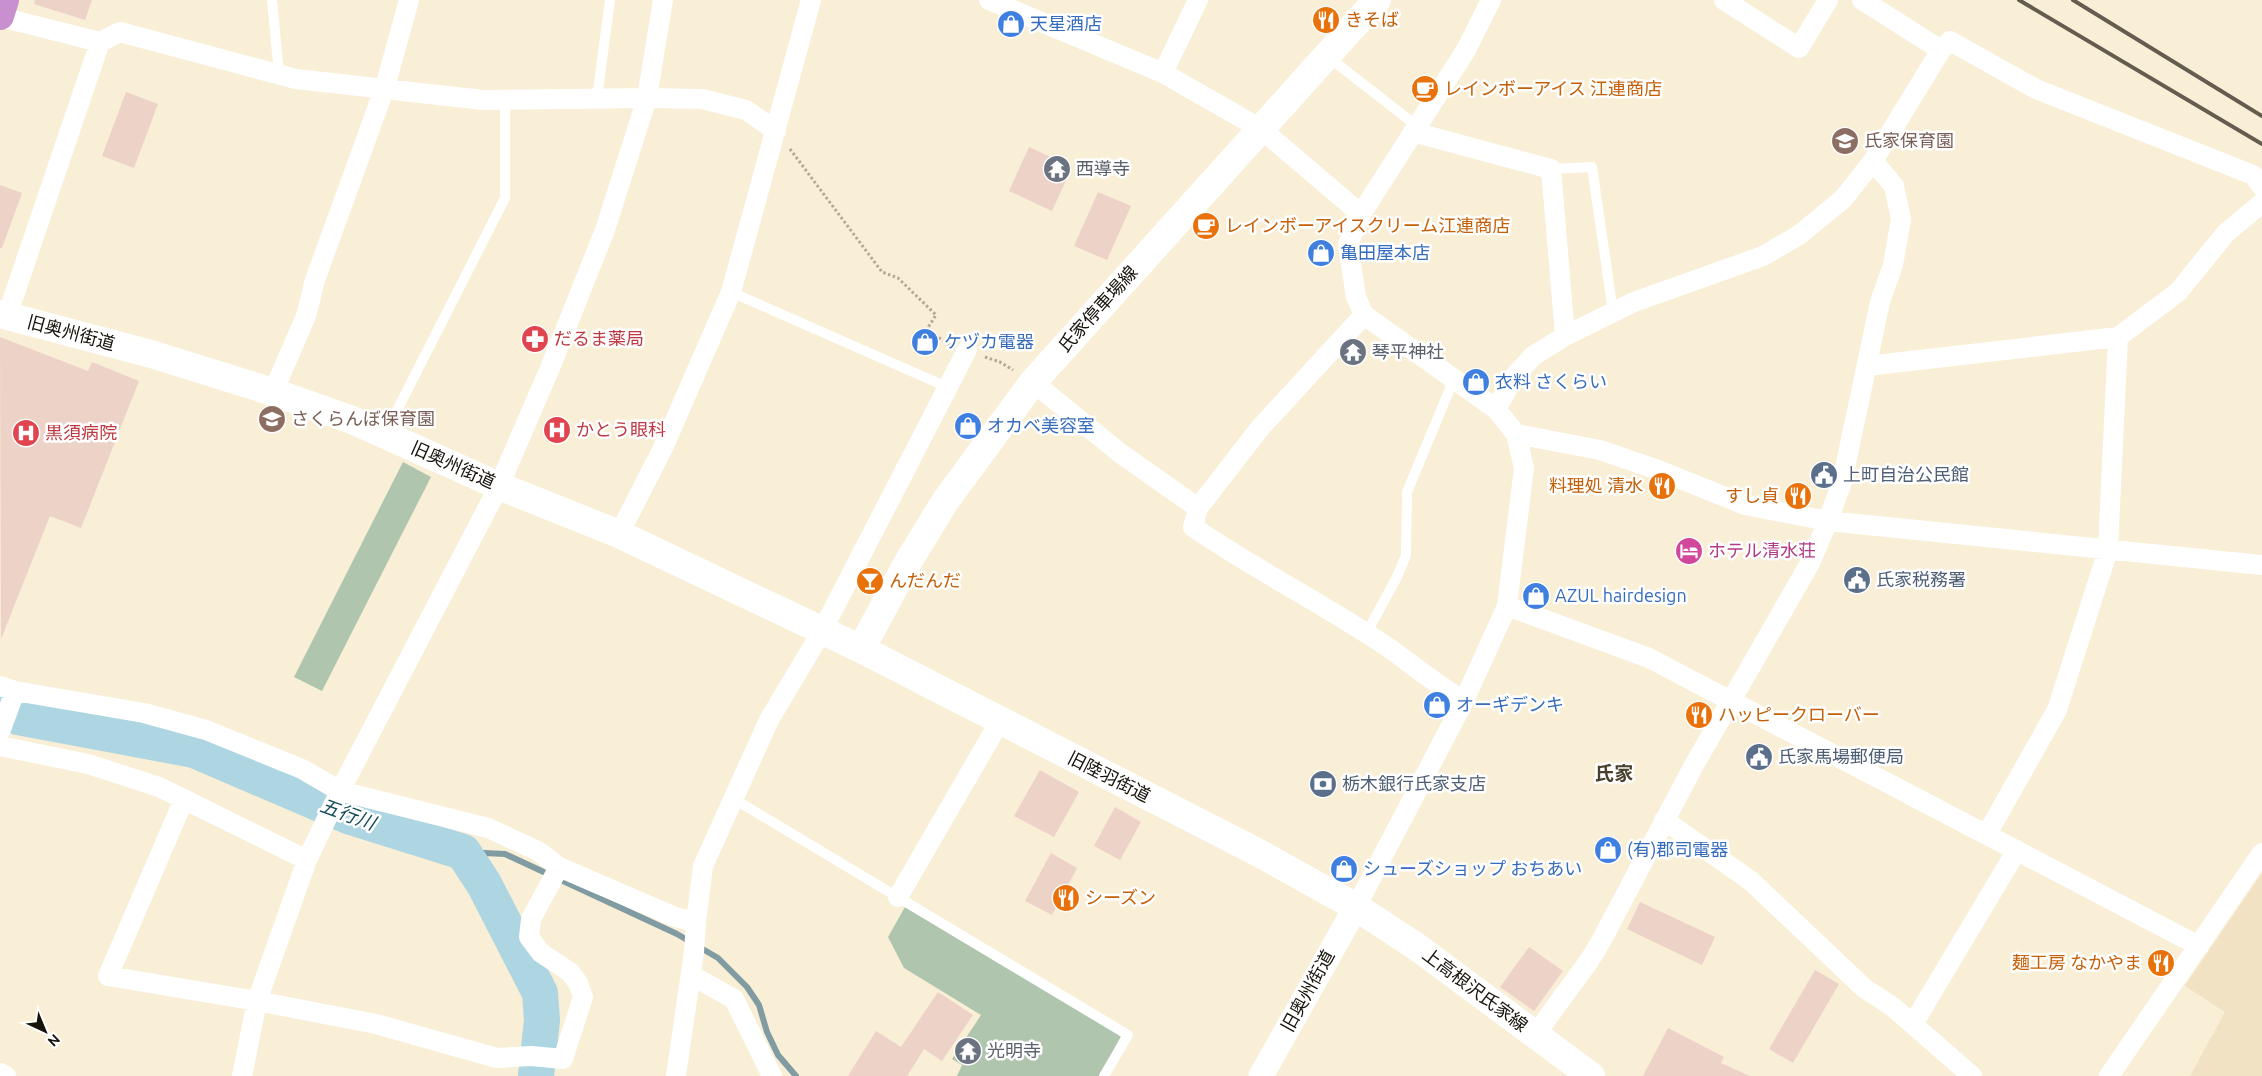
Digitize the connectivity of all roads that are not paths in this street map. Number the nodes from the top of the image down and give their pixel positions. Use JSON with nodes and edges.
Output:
{"nodes":[{"id":1,"x":5,"y":0,"type":"edge"},
{"id":2,"x":272,"y":0,"type":"edge"},
{"id":3,"x":408,"y":0,"type":"edge"},
{"id":4,"x":610,"y":0,"type":"edge"},
{"id":5,"x":662,"y":0,"type":"edge"},
{"id":6,"x":811,"y":0,"type":"edge"},
{"id":7,"x":989,"y":0,"type":"edge"},
{"id":8,"x":1198,"y":0,"type":"edge"},
{"id":9,"x":1377,"y":0,"type":"edge"},
{"id":10,"x":1491,"y":0,"type":"edge"},
{"id":11,"x":1724,"y":0,"type":"edge"},
{"id":12,"x":1828,"y":0,"type":"edge"},
{"id":13,"x":1862,"y":0,"type":"edge"},
{"id":14,"x":0,"y":17,"type":"edge"},
{"id":15,"x":100,"y":42,"type":"junction"},
{"id":16,"x":1941,"y":50,"type":"junction"},
{"id":17,"x":1327,"y":56,"type":"junction"},
{"id":18,"x":1163,"y":73,"type":"junction"},
{"id":19,"x":279,"y":74,"type":"junction"},
{"id":20,"x":385,"y":87,"type":"junction"},
{"id":21,"x":597,"y":98,"type":"junction"},
{"id":22,"x":647,"y":98,"type":"junction"},
{"id":23,"x":505,"y":99,"type":"junction"},
{"id":24,"x":1260,"y":129,"type":"junction"},
{"id":25,"x":1415,"y":129,"type":"junction"},
{"id":26,"x":776,"y":131,"type":"junction"},
{"id":27,"x":1873,"y":161,"type":"junction"},
{"id":28,"x":1551,"y":169,"type":"junction"},
{"id":29,"x":2262,"y":187,"type":"edge"},
{"id":30,"x":2262,"y":203,"type":"edge"},
{"id":31,"x":1361,"y":214,"type":"junction"},
{"id":32,"x":731,"y":292,"type":"junction"},
{"id":33,"x":1613,"y":312,"type":"junction"},
{"id":34,"x":3,"y":315,"type":"edge"},
{"id":35,"x":1364,"y":315,"type":"junction"},
{"id":36,"x":1564,"y":336,"type":"junction"},
{"id":37,"x":2118,"y":337,"type":"junction"},
{"id":38,"x":967,"y":350,"type":"road end"},
{"id":39,"x":1867,"y":366,"type":"junction"},
{"id":40,"x":1454,"y":379,"type":"junction"},
{"id":41,"x":1033,"y":382,"type":"junction"},
{"id":42,"x":947,"y":387,"type":"junction"},
{"id":43,"x":273,"y":392,"type":"junction"},
{"id":44,"x":1496,"y":409,"type":"junction"},
{"id":45,"x":385,"y":434,"type":"junction"},
{"id":46,"x":1516,"y":434,"type":"junction"},
{"id":47,"x":499,"y":486,"type":"junction"},
{"id":48,"x":1198,"y":508,"type":"junction"},
{"id":49,"x":1828,"y":522,"type":"junction"},
{"id":50,"x":618,"y":534,"type":"junction"},
{"id":51,"x":2108,"y":550,"type":"junction"},
{"id":52,"x":2262,"y":565,"type":"edge"},
{"id":53,"x":1507,"y":606,"type":"junction"},
{"id":54,"x":822,"y":631,"type":"junction"},
{"id":55,"x":1366,"y":634,"type":"junction"},
{"id":56,"x":861,"y":649,"type":"junction"},
{"id":57,"x":9,"y":692,"type":"edge"},
{"id":58,"x":1732,"y":700,"type":"junction"},
{"id":59,"x":1464,"y":702,"type":"junction"},
{"id":60,"x":1000,"y":721,"type":"junction"},
{"id":61,"x":2,"y":728,"type":"edge"},
{"id":62,"x":0,"y":746,"type":"edge"},
{"id":63,"x":338,"y":795,"type":"junction"},
{"id":64,"x":184,"y":799,"type":"junction"},
{"id":65,"x":734,"y":799,"type":"junction"},
{"id":66,"x":1664,"y":820,"type":"junction"},
{"id":67,"x":1987,"y":834,"type":"junction"},
{"id":68,"x":2017,"y":850,"type":"junction"},
{"id":69,"x":2262,"y":853,"type":"edge"},
{"id":70,"x":307,"y":860,"type":"junction"},
{"id":71,"x":554,"y":876,"type":"junction"},
{"id":72,"x":898,"y":897,"type":"junction"},
{"id":73,"x":1356,"y":907,"type":"junction"},
{"id":74,"x":695,"y":936,"type":"junction"},
{"id":75,"x":2199,"y":946,"type":"junction"},
{"id":76,"x":691,"y":975,"type":"junction"},
{"id":77,"x":257,"y":1000,"type":"junction"},
{"id":78,"x":1913,"y":1024,"type":"junction"},
{"id":79,"x":1535,"y":1035,"type":"junction"},
{"id":80,"x":0,"y":1073,"type":"edge"},
{"id":81,"x":6,"y":1076,"type":"edge"},
{"id":82,"x":242,"y":1076,"type":"edge"},
{"id":83,"x":676,"y":1076,"type":"edge"},
{"id":84,"x":772,"y":1076,"type":"edge"},
{"id":85,"x":1104,"y":1076,"type":"edge"},
{"id":86,"x":1261,"y":1076,"type":"edge"},
{"id":87,"x":1591,"y":1076,"type":"edge"},
{"id":88,"x":1972,"y":1076,"type":"edge"},
{"id":89,"x":2110,"y":1076,"type":"edge"}],
"edges":[{"from":1,"to":14,"type":"highway"},
{"from":2,"to":19,"type":"lane"},
{"from":3,"to":20,"type":"street"},
{"from":4,"to":21,"type":"lane"},
{"from":5,"to":22,"type":"street"},
{"from":6,"to":26,"type":"street"},
{"from":7,"to":18,"type":"street"},
{"from":8,"to":18,"type":"street"},
{"from":9,"to":17,"type":"main road","name":"氏家停車場線"},
{"from":10,"to":25,"type":"street"},
{"from":11,"to":12,"type":"street"},
{"from":13,"to":16,"type":"street"},
{"from":14,"to":15,"type":"street"},
{"from":15,"to":19,"type":"street"},
{"from":15,"to":34,"type":"street"},
{"from":16,"to":27,"type":"street"},
{"from":16,"to":29,"type":"street"},
{"from":17,"to":24,"type":"main road","name":"氏家停車場線"},
{"from":17,"to":25,"type":"lane"},
{"from":18,"to":24,"type":"street"},
{"from":19,"to":20,"type":"street"},
{"from":20,"to":23,"type":"street"},
{"from":20,"to":43,"type":"street"},
{"from":21,"to":22,"type":"street"},
{"from":21,"to":23,"type":"street"},
{"from":22,"to":26,"type":"street"},
{"from":22,"to":47,"type":"street"},
{"from":23,"to":45,"type":"lane"},
{"from":24,"to":31,"type":"street"},
{"from":24,"to":41,"type":"main road","name":"氏家停車場線"},
{"from":25,"to":28,"type":"street"},
{"from":25,"to":31,"type":"street"},
{"from":26,"to":32,"type":"street"},
{"from":27,"to":33,"type":"street"},
{"from":27,"to":39,"type":"street"},
{"from":28,"to":33,"type":"lane"},
{"from":28,"to":36,"type":"street"},
{"from":30,"to":37,"type":"street"},
{"from":31,"to":35,"type":"street"},
{"from":32,"to":42,"type":"lane"},
{"from":32,"to":50,"type":"street"},
{"from":33,"to":36,"type":"street"},
{"from":34,"to":43,"type":"main road","name":"旧奥州街道"},
{"from":35,"to":40,"type":"street"},
{"from":35,"to":48,"type":"street"},
{"from":36,"to":44,"type":"street"},
{"from":37,"to":39,"type":"street"},
{"from":37,"to":51,"type":"street"},
{"from":38,"to":42,"type":"street"},
{"from":39,"to":49,"type":"street"},
{"from":40,"to":44,"type":"street"},
{"from":40,"to":55,"type":"lane"},
{"from":41,"to":48,"type":"street"},
{"from":41,"to":56,"type":"main road","name":"氏家停車場線"},
{"from":42,"to":54,"type":"street"},
{"from":43,"to":45,"type":"main road","name":"旧奥州街道"},
{"from":44,"to":46,"type":"street"},
{"from":45,"to":47,"type":"main road","name":"旧奥州街道"},
{"from":46,"to":49,"type":"street"},
{"from":46,"to":53,"type":"street"},
{"from":47,"to":50,"type":"main road","name":"旧奥州街道"},
{"from":47,"to":63,"type":"street"},
{"from":48,"to":55,"type":"street"},
{"from":49,"to":51,"type":"street"},
{"from":49,"to":58,"type":"street"},
{"from":50,"to":54,"type":"main road","name":"旧奥州街道"},
{"from":51,"to":52,"type":"street"},
{"from":51,"to":67,"type":"street"},
{"from":53,"to":58,"type":"street"},
{"from":53,"to":59,"type":"street"},
{"from":54,"to":56,"type":"main road","name":"旧奥州街道"},
{"from":54,"to":65,"type":"street"},
{"from":55,"to":59,"type":"street"},
{"from":56,"to":60,"type":"main road","name":"旧陸羽街道"},
{"from":57,"to":61,"type":"street"},
{"from":57,"to":63,"type":"street"},
{"from":58,"to":66,"type":"street"},
{"from":58,"to":67,"type":"street"},
{"from":59,"to":73,"type":"street"},
{"from":60,"to":72,"type":"street"},
{"from":60,"to":73,"type":"main road","name":"旧陸羽街道"},
{"from":62,"to":64,"type":"street"},
{"from":63,"to":70,"type":"street"},
{"from":63,"to":71,"type":"street"},
{"from":64,"to":70,"type":"street"},
{"from":64,"to":77,"type":"street"},
{"from":65,"to":72,"type":"lane"},
{"from":65,"to":74,"type":"street"},
{"from":66,"to":78,"type":"street"},
{"from":66,"to":79,"type":"street"},
{"from":67,"to":68,"type":"street"},
{"from":68,"to":75,"type":"street"},
{"from":68,"to":78,"type":"street"},
{"from":69,"to":75,"type":"street"},
{"from":70,"to":77,"type":"street"},
{"from":71,"to":74,"type":"street"},
{"from":71,"to":77,"type":"street"},
{"from":72,"to":85,"type":"lane"},
{"from":73,"to":79,"type":"main road","name":"上高根沢氏家線"},
{"from":73,"to":86,"type":"street","name":"旧奥州街道"},
{"from":74,"to":76,"type":"street"},
{"from":75,"to":89,"type":"street"},
{"from":76,"to":83,"type":"street"},
{"from":76,"to":84,"type":"street"},
{"from":77,"to":82,"type":"street"},
{"from":78,"to":88,"type":"street"},
{"from":79,"to":87,"type":"main road","name":"上高根沢氏家線"},
{"from":80,"to":81,"type":"street"}]}
